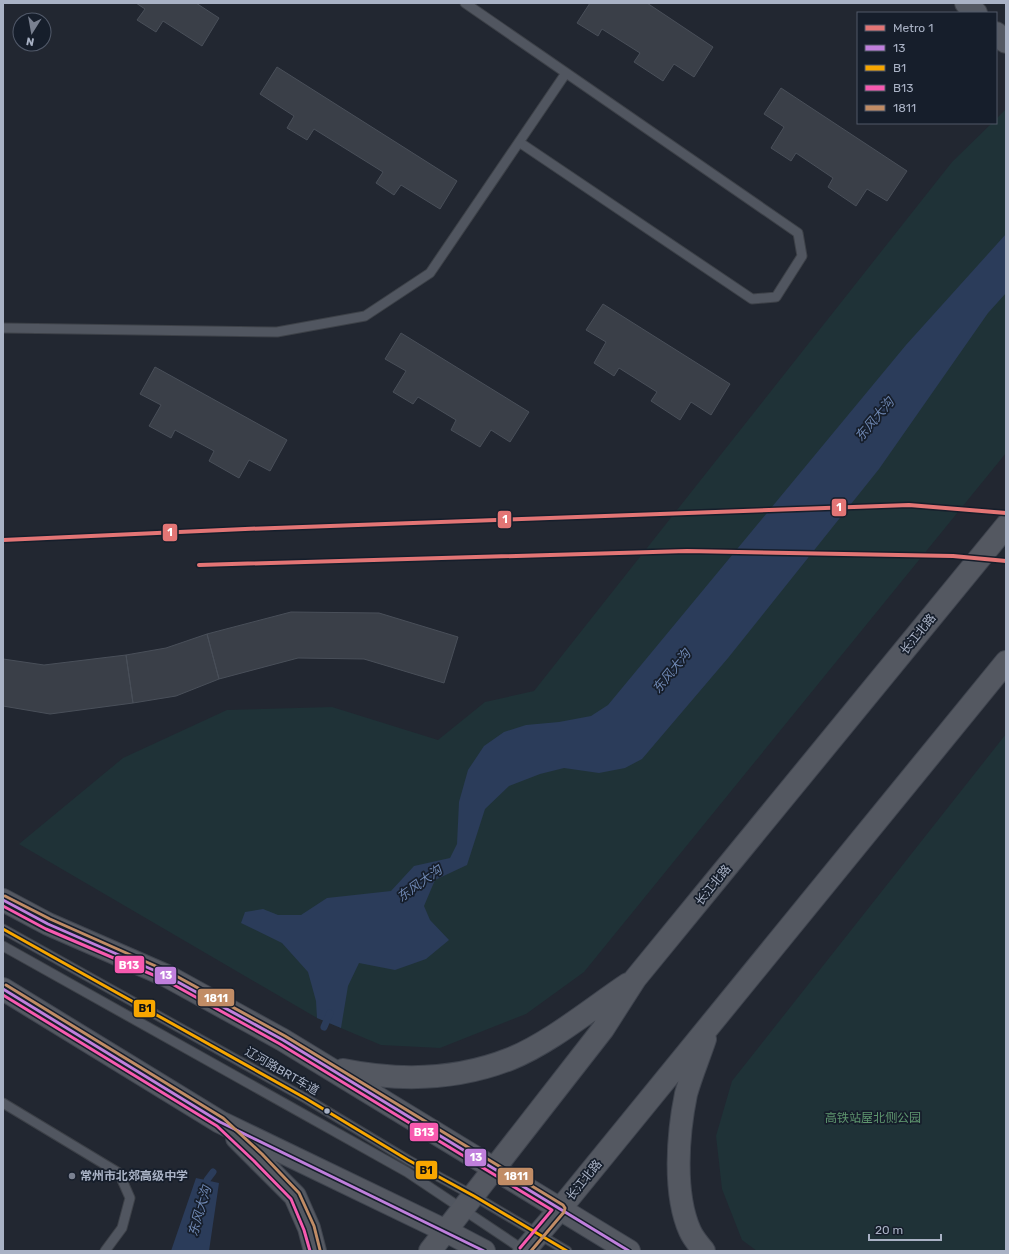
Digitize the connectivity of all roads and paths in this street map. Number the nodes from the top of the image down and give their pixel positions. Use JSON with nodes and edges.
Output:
{"nodes":[{"id":1,"x":465,"y":3,"type":"edge"},
{"id":2,"x":966,"y":3,"type":"edge"},
{"id":3,"x":975,"y":12,"type":"edge"},
{"id":4,"x":997,"y":33,"type":"edge"},
{"id":5,"x":1006,"y":42,"type":"edge"},
{"id":6,"x":566,"y":73,"type":"junction"},
{"id":7,"x":519,"y":142,"type":"junction"},
{"id":8,"x":3,"y":328,"type":"edge"},
{"id":9,"x":1006,"y":526,"type":"edge"},
{"id":10,"x":1006,"y":662,"type":"edge"},
{"id":11,"x":3,"y":900,"type":"edge"},
{"id":12,"x":3,"y":929,"type":"edge"},
{"id":13,"x":3,"y":946,"type":"edge"},
{"id":14,"x":636,"y":979,"type":"junction"},
{"id":15,"x":3,"y":989,"type":"edge"},
{"id":16,"x":709,"y":1027,"type":"junction"},
{"id":17,"x":326,"y":1065,"type":"junction"},
{"id":18,"x":3,"y":1103,"type":"edge"},
{"id":19,"x":264,"y":1152,"type":"junction"},
{"id":20,"x":495,"y":1169,"type":"junction"},
{"id":21,"x":468,"y":1202,"type":"junction"},
{"id":22,"x":560,"y":1209,"type":"junction"},
{"id":23,"x":446,"y":1231,"type":"junction"},
{"id":24,"x":539,"y":1234,"type":"junction"},
{"id":25,"x":703,"y":1250,"type":"edge"},
{"id":26,"x":105,"y":1251,"type":"edge"},
{"id":27,"x":315,"y":1251,"type":"edge"},
{"id":28,"x":430,"y":1251,"type":"edge"},
{"id":29,"x":484,"y":1251,"type":"edge"},
{"id":30,"x":525,"y":1251,"type":"edge"},
{"id":31,"x":567,"y":1251,"type":"edge"},
{"id":32,"x":629,"y":1251,"type":"edge"}],
"edges":[{"from":1,"to":6,"type":"lane"},
{"from":2,"to":3,"type":"street"},
{"from":4,"to":5,"type":"street"},
{"from":6,"to":7,"type":"lane"},
{"from":6,"to":7,"type":"lane"},
{"from":7,"to":8,"type":"lane"},
{"from":9,"to":14,"type":"main road","name":"长江北路"},
{"from":10,"to":16,"type":"main road","name":"长江北路"},
{"from":11,"to":17,"type":"main road"},
{"from":12,"to":21,"type":"lane","name":"辽河路BRT车道"},
{"from":13,"to":21,"type":"lane","name":"辽河路BRT车道"},
{"from":14,"to":17,"type":"main road"},
{"from":14,"to":20,"type":"main road","name":"长江北路"},
{"from":15,"to":19,"type":"main road"},
{"from":16,"to":22,"type":"main road","name":"长江北路"},
{"from":16,"to":25,"type":"main road"},
{"from":17,"to":20,"type":"main road"},
{"from":18,"to":26,"type":"lane"},
{"from":19,"to":23,"type":"main road"},
{"from":19,"to":27,"type":"main road"},
{"from":20,"to":21,"type":"main road","name":"长江北路"},
{"from":20,"to":22,"type":"main road"},
{"from":21,"to":23,"type":"main road","name":"长江北路"},
{"from":21,"to":24,"type":"lane","name":"辽河路BRT车道"},
{"from":21,"to":30,"type":"lane","name":"辽河路BRT车道"},
{"from":22,"to":24,"type":"main road","name":"长江北路"},
{"from":22,"to":32,"type":"main road"},
{"from":23,"to":28,"type":"main road","name":"长江北路"},
{"from":23,"to":29,"type":"main road"},
{"from":24,"to":30,"type":"main road","name":"长江北路"},
{"from":24,"to":31,"type":"lane","name":"辽河路BRT车道"}]}
